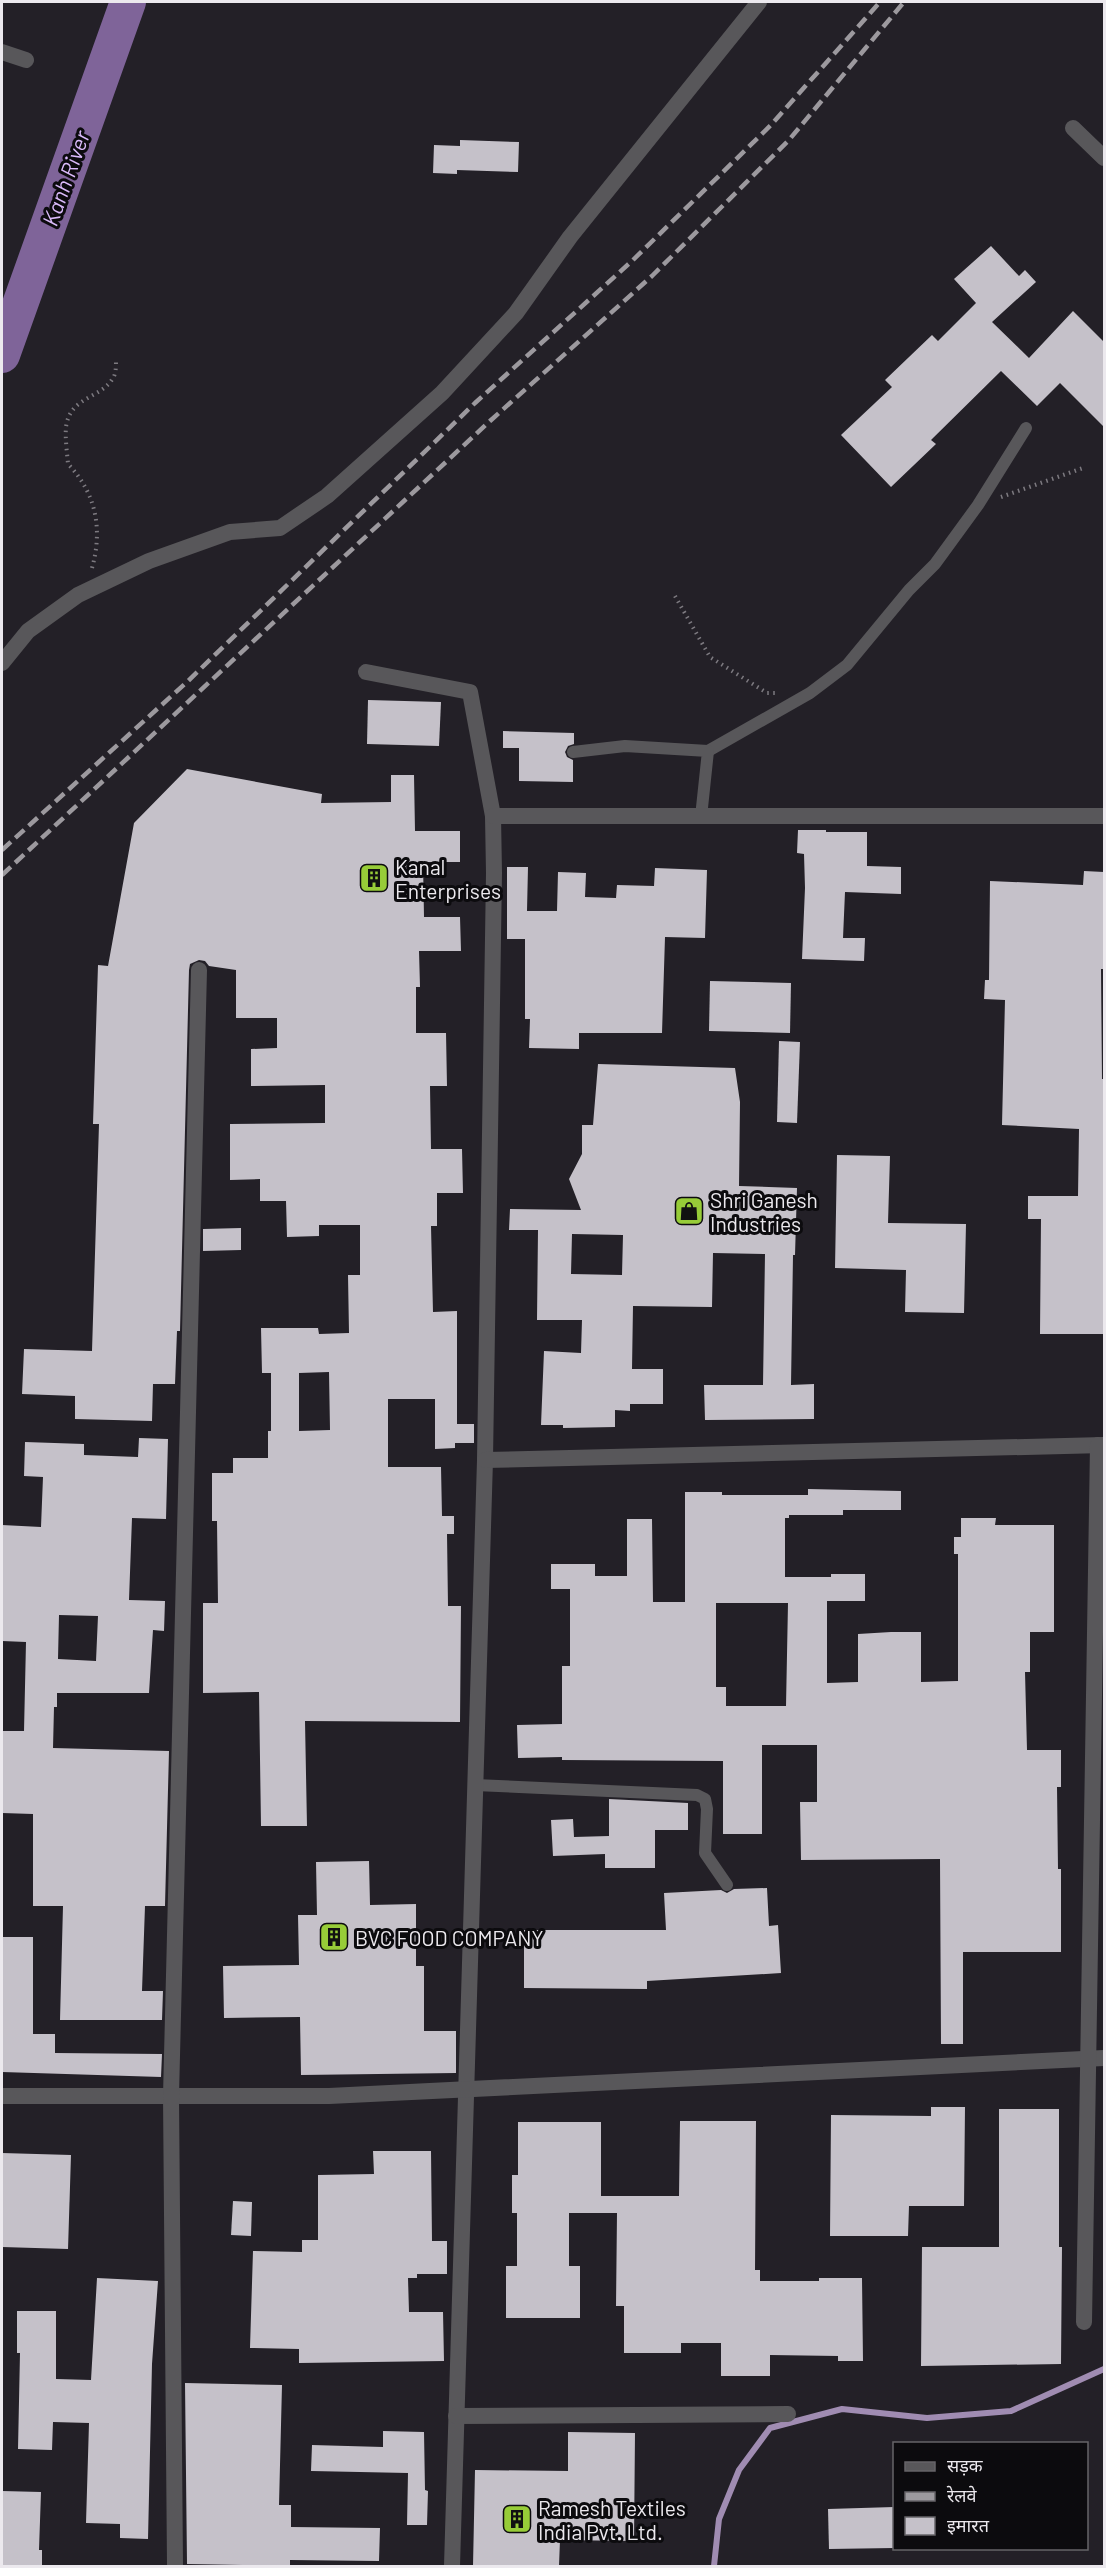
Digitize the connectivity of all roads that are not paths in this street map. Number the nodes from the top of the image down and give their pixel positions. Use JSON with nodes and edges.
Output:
{"nodes":[{"id":1,"x":759,"y":2,"type":"edge"},
{"id":2,"x":2,"y":52,"type":"edge"},
{"id":3,"x":27,"y":60,"type":"dead end"},
{"id":4,"x":1073,"y":128,"type":"dead end"},
{"id":5,"x":1104,"y":158,"type":"edge"},
{"id":6,"x":1026,"y":428,"type":"dead end"},
{"id":7,"x":2,"y":663,"type":"edge"},
{"id":8,"x":366,"y":672,"type":"dead end"},
{"id":9,"x":708,"y":751,"type":"junction"},
{"id":10,"x":573,"y":752,"type":"dead end"},
{"id":11,"x":493,"y":816,"type":"junction"},
{"id":12,"x":1104,"y":816,"type":"edge"},
{"id":13,"x":701,"y":817,"type":"junction"},
{"id":14,"x":199,"y":970,"type":"dead end"},
{"id":15,"x":1101,"y":1445,"type":"edge"},
{"id":16,"x":485,"y":1460,"type":"junction"},
{"id":17,"x":476,"y":1785,"type":"junction"},
{"id":18,"x":727,"y":1885,"type":"dead end"},
{"id":19,"x":1096,"y":2058,"type":"edge"},
{"id":20,"x":466,"y":2089,"type":"junction"},
{"id":21,"x":2,"y":2096,"type":"edge"},
{"id":22,"x":171,"y":2096,"type":"junction"},
{"id":23,"x":1084,"y":2322,"type":"dead end"},
{"id":24,"x":788,"y":2415,"type":"dead end"},
{"id":25,"x":456,"y":2416,"type":"junction"},
{"id":26,"x":176,"y":2566,"type":"edge"},
{"id":27,"x":452,"y":2566,"type":"edge"}],
"edges":[{"from":1,"to":7,"type":"street"},
{"from":2,"to":3,"type":"street"},
{"from":4,"to":5,"type":"street"},
{"from":6,"to":9,"type":"lane"},
{"from":8,"to":11,"type":"street"},
{"from":9,"to":10,"type":"lane"},
{"from":9,"to":13,"type":"lane"},
{"from":11,"to":13,"type":"street"},
{"from":11,"to":16,"type":"street"},
{"from":12,"to":13,"type":"street"},
{"from":14,"to":22,"type":"street"},
{"from":15,"to":16,"type":"street"},
{"from":15,"to":19,"type":"street"},
{"from":16,"to":17,"type":"street"},
{"from":17,"to":18,"type":"lane"},
{"from":17,"to":20,"type":"street"},
{"from":19,"to":20,"type":"street"},
{"from":19,"to":23,"type":"street"},
{"from":20,"to":22,"type":"street"},
{"from":20,"to":25,"type":"street"},
{"from":21,"to":22,"type":"street"},
{"from":22,"to":26,"type":"street"},
{"from":24,"to":25,"type":"street"},
{"from":25,"to":27,"type":"street"}]}
